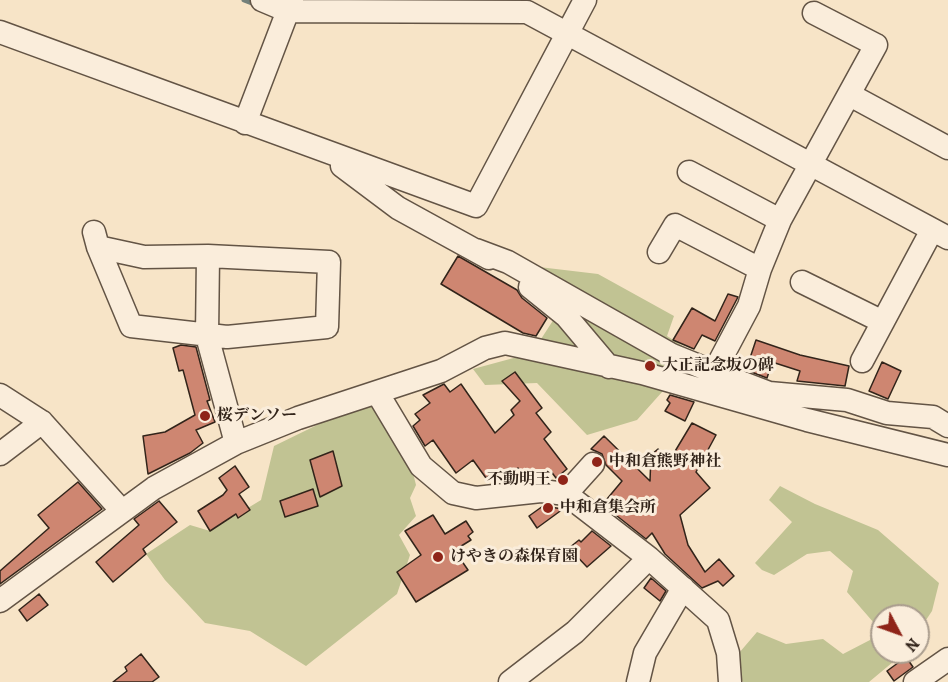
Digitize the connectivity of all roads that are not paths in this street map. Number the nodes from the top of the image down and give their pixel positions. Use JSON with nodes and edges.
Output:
{"nodes":[{"id":1,"x":262,"y":0,"type":"edge"},
{"id":2,"x":585,"y":0,"type":"edge"},
{"id":3,"x":290,"y":5,"type":"edge"},
{"id":4,"x":528,"y":6,"type":"edge"},
{"id":5,"x":814,"y":13,"type":"dead end"},
{"id":6,"x":0,"y":32,"type":"edge"},
{"id":7,"x":567,"y":35,"type":"junction"},
{"id":8,"x":850,"y":95,"type":"junction"},
{"id":9,"x":245,"y":123,"type":"junction"},
{"id":10,"x":948,"y":148,"type":"edge"},
{"id":11,"x":324,"y":152,"type":"junction"},
{"id":12,"x":811,"y":164,"type":"junction"},
{"id":13,"x":688,"y":172,"type":"dead end"},
{"id":14,"x":780,"y":220,"type":"junction"},
{"id":15,"x":940,"y":234,"type":"edge"},
{"id":16,"x":476,"y":250,"type":"junction"},
{"id":17,"x":659,"y":252,"type":"dead end"},
{"id":18,"x":208,"y":256,"type":"junction"},
{"id":19,"x":760,"y":269,"type":"junction"},
{"id":20,"x":802,"y":282,"type":"dead end"},
{"id":21,"x":883,"y":322,"type":"junction"},
{"id":22,"x":207,"y":336,"type":"junction"},
{"id":23,"x":862,"y":361,"type":"dead end"},
{"id":24,"x":609,"y":367,"type":"junction"},
{"id":25,"x":714,"y":372,"type":"junction"},
{"id":26,"x":378,"y":394,"type":"junction"},
{"id":27,"x":0,"y":395,"type":"edge"},
{"id":28,"x":42,"y":423,"type":"junction"},
{"id":29,"x":948,"y":426,"type":"edge"},
{"id":30,"x":236,"y":442,"type":"junction"},
{"id":31,"x":0,"y":454,"type":"edge"},
{"id":32,"x":948,"y":454,"type":"edge"},
{"id":33,"x":593,"y":464,"type":"dead end"},
{"id":34,"x":566,"y":494,"type":"junction"},
{"id":35,"x":122,"y":511,"type":"junction"},
{"id":36,"x":649,"y":558,"type":"junction"},
{"id":37,"x":683,"y":588,"type":"junction"},
{"id":38,"x":0,"y":601,"type":"edge"},
{"id":39,"x":946,"y":665,"type":"edge"},
{"id":40,"x":510,"y":682,"type":"edge"},
{"id":41,"x":638,"y":682,"type":"edge"},
{"id":42,"x":729,"y":682,"type":"edge"},
{"id":43,"x":915,"y":682,"type":"edge"}],
"edges":[{"from":1,"to":3,"type":"street"},
{"from":2,"to":7,"type":"street"},
{"from":3,"to":4,"type":"street"},
{"from":3,"to":9,"type":"street"},
{"from":4,"to":7,"type":"street"},
{"from":5,"to":8,"type":"street"},
{"from":6,"to":9,"type":"street"},
{"from":7,"to":11,"type":"street"},
{"from":7,"to":12,"type":"street"},
{"from":8,"to":10,"type":"street"},
{"from":8,"to":12,"type":"street"},
{"from":9,"to":11,"type":"street"},
{"from":11,"to":16,"type":"street"},
{"from":12,"to":14,"type":"street"},
{"from":12,"to":15,"type":"street"},
{"from":13,"to":14,"type":"street"},
{"from":14,"to":19,"type":"street"},
{"from":15,"to":21,"type":"street"},
{"from":16,"to":24,"type":"street"},
{"from":16,"to":25,"type":"street"},
{"from":17,"to":19,"type":"street"},
{"from":18,"to":22,"type":"street"},
{"from":18,"to":22,"type":"street"},
{"from":18,"to":22,"type":"street"},
{"from":19,"to":25,"type":"street"},
{"from":20,"to":21,"type":"street"},
{"from":21,"to":23,"type":"street"},
{"from":22,"to":30,"type":"street"},
{"from":24,"to":26,"type":"street"},
{"from":24,"to":32,"type":"street"},
{"from":25,"to":29,"type":"street"},
{"from":26,"to":30,"type":"street"},
{"from":26,"to":34,"type":"street"},
{"from":27,"to":28,"type":"street"},
{"from":28,"to":31,"type":"street"},
{"from":28,"to":35,"type":"street"},
{"from":30,"to":35,"type":"street"},
{"from":33,"to":34,"type":"street"},
{"from":34,"to":36,"type":"street"},
{"from":35,"to":38,"type":"street"},
{"from":36,"to":37,"type":"street"},
{"from":36,"to":40,"type":"street"},
{"from":37,"to":41,"type":"street"},
{"from":37,"to":42,"type":"street"},
{"from":39,"to":43,"type":"street"}]}
